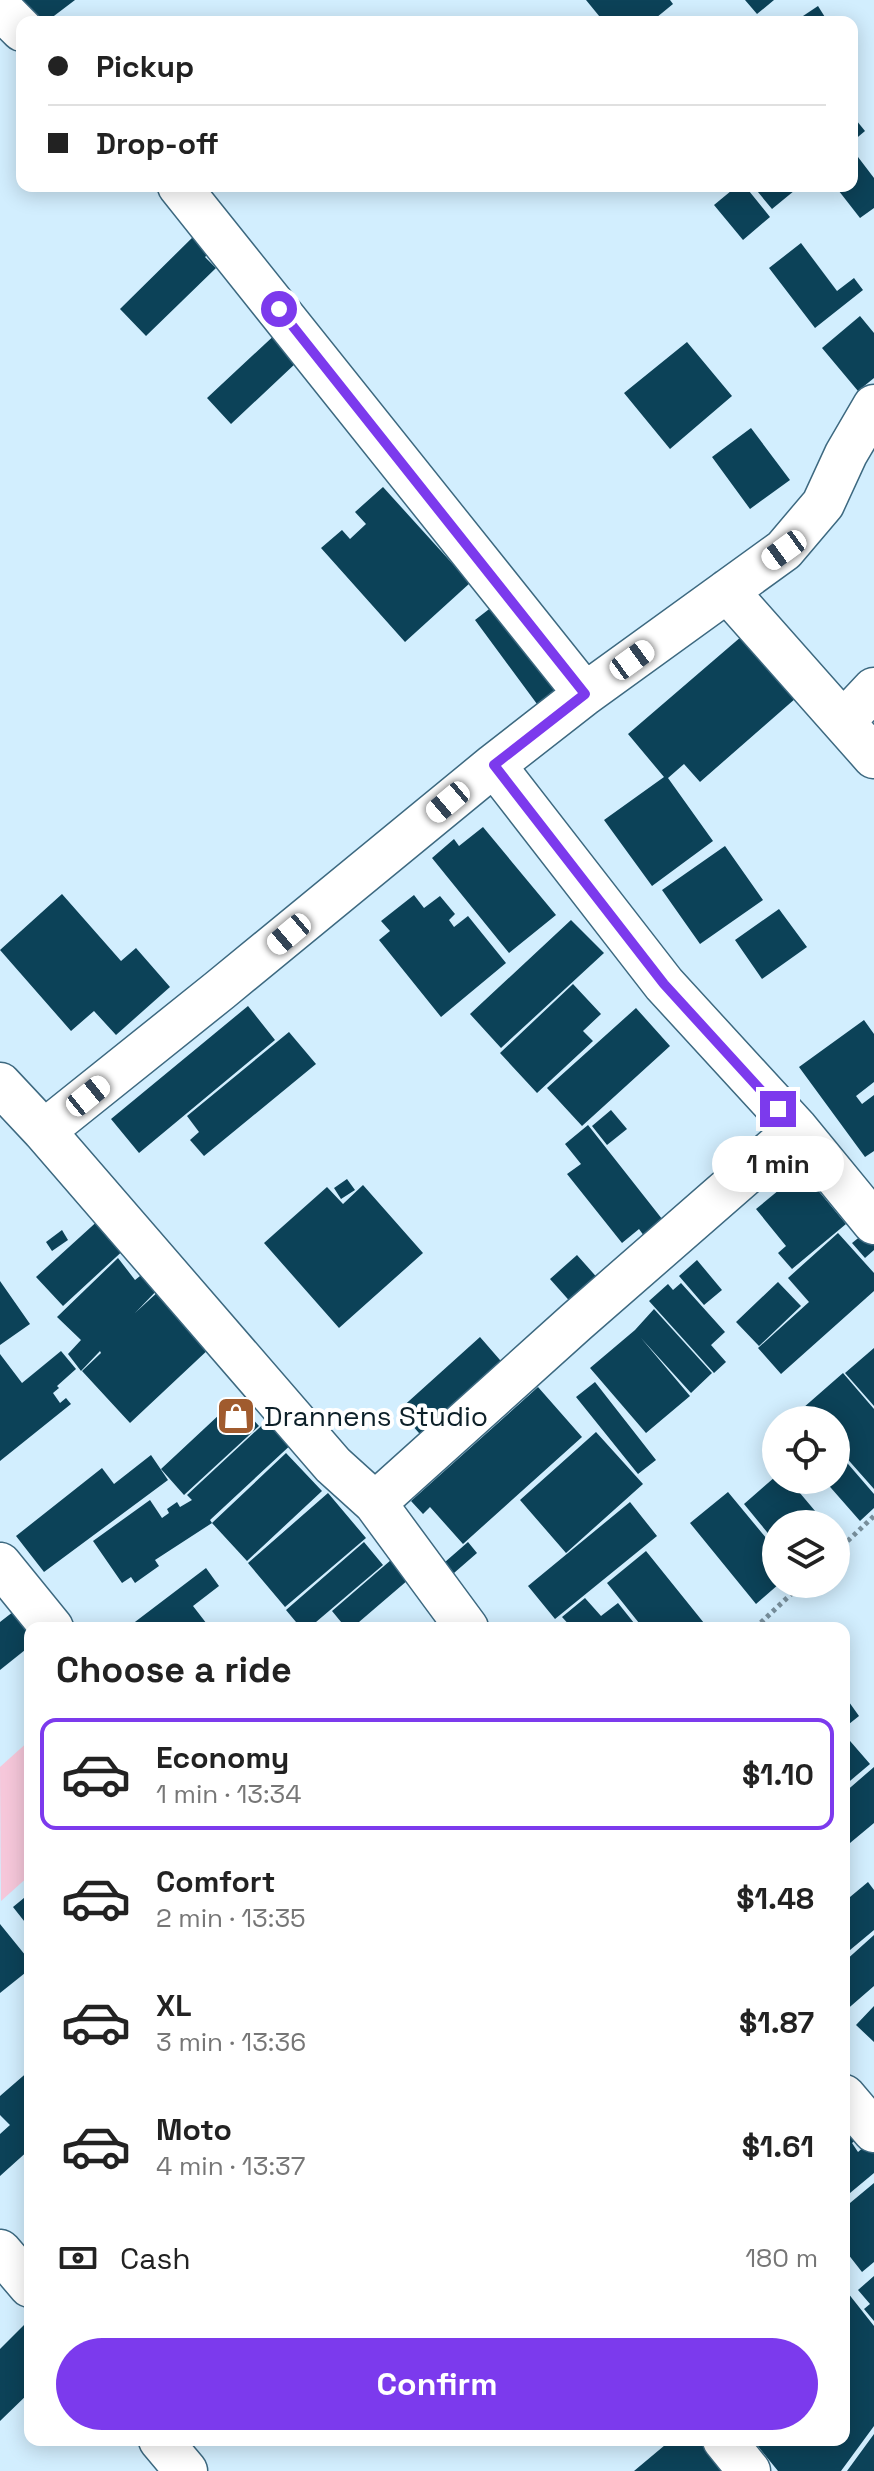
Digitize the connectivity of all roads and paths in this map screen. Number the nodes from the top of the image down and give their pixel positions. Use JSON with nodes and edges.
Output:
{"nodes":[{"id":1,"x":0,"y":8,"type":"edge"},
{"id":2,"x":16,"y":24,"type":"edge"},
{"id":3,"x":184,"y":192,"type":"edge"},
{"id":4,"x":874,"y":406,"type":"edge"},
{"id":5,"x":727,"y":591,"type":"junction"},
{"id":6,"x":874,"y":689,"type":"edge"},
{"id":7,"x":585,"y":694,"type":"junction"},
{"id":8,"x":843,"y":722,"type":"junction"},
{"id":9,"x":874,"y":757,"type":"edge"},
{"id":10,"x":494,"y":765,"type":"junction"},
{"id":11,"x":0,"y":1084,"type":"edge"},
{"id":12,"x":797,"y":1129,"type":"junction"},
{"id":13,"x":44,"y":1131,"type":"junction"},
{"id":14,"x":874,"y":1223,"type":"edge"},
{"id":15,"x":375,"y":1503,"type":"junction"},
{"id":16,"x":874,"y":1516,"type":"edge"},
{"id":17,"x":850,"y":1539,"type":"edge"},
{"id":18,"x":0,"y":1564,"type":"edge"},
{"id":19,"x":787,"y":1598,"type":"edge"},
{"id":20,"x":47,"y":1622,"type":"edge"},
{"id":21,"x":463,"y":1622,"type":"edge"},
{"id":22,"x":761,"y":1622,"type":"edge"},
{"id":23,"x":850,"y":2103,"type":"edge"},
{"id":24,"x":874,"y":2131,"type":"edge"},
{"id":25,"x":0,"y":2251,"type":"edge"},
{"id":26,"x":24,"y":2279,"type":"edge"},
{"id":27,"x":165,"y":2446,"type":"edge"},
{"id":28,"x":729,"y":2446,"type":"edge"},
{"id":29,"x":186,"y":2471,"type":"edge"},
{"id":30,"x":749,"y":2471,"type":"edge"}],
"edges":[{"from":1,"to":2,"type":"street"},
{"from":3,"to":7,"type":"street"},
{"from":4,"to":5,"type":"street"},
{"from":5,"to":7,"type":"street"},
{"from":5,"to":8,"type":"street"},
{"from":6,"to":8,"type":"street"},
{"from":7,"to":10,"type":"street"},
{"from":8,"to":9,"type":"street"},
{"from":10,"to":12,"type":"street"},
{"from":10,"to":13,"type":"street"},
{"from":11,"to":13,"type":"street"},
{"from":12,"to":14,"type":"street"},
{"from":12,"to":15,"type":"street"},
{"from":13,"to":15,"type":"street"},
{"from":15,"to":21,"type":"street"},
{"from":16,"to":17,"type":"path"},
{"from":18,"to":20,"type":"street"},
{"from":19,"to":22,"type":"path"},
{"from":23,"to":24,"type":"street"},
{"from":25,"to":26,"type":"street"},
{"from":27,"to":29,"type":"street"},
{"from":28,"to":30,"type":"street"}]}
